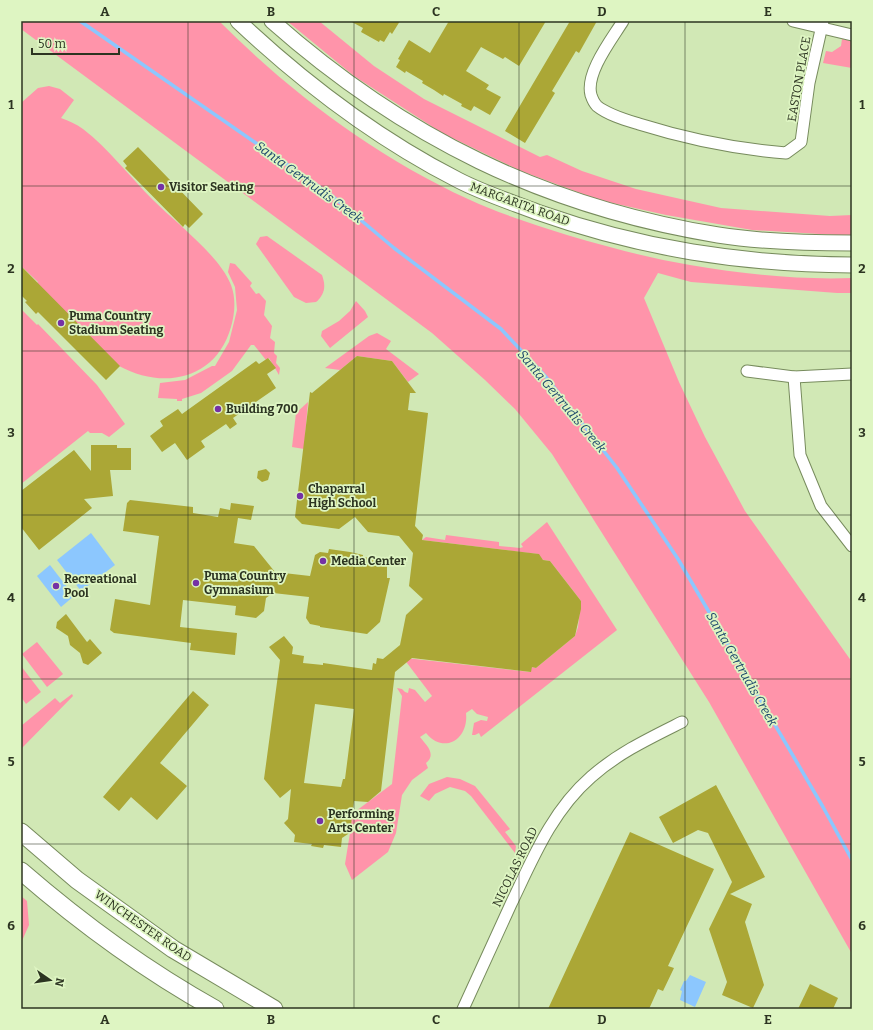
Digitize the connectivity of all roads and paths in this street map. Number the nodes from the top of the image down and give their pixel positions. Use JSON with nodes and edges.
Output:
{"nodes":[{"id":1,"x":238,"y":21,"type":"edge"},
{"id":2,"x":272,"y":21,"type":"edge"},
{"id":3,"x":623,"y":21,"type":"edge"},
{"id":4,"x":794,"y":21,"type":"edge"},
{"id":5,"x":822,"y":24,"type":"edge"},
{"id":6,"x":852,"y":34,"type":"edge"},
{"id":7,"x":852,"y":243,"type":"edge"},
{"id":8,"x":852,"y":265,"type":"edge"},
{"id":9,"x":747,"y":371,"type":"dead end"},
{"id":10,"x":852,"y":374,"type":"edge"},
{"id":11,"x":794,"y":377,"type":"junction"},
{"id":12,"x":852,"y":546,"type":"edge"},
{"id":13,"x":682,"y":722,"type":"dead end"},
{"id":14,"x":21,"y":832,"type":"edge"},
{"id":15,"x":21,"y":871,"type":"edge"},
{"id":16,"x":215,"y":1009,"type":"edge"},
{"id":17,"x":274,"y":1009,"type":"edge"},
{"id":18,"x":463,"y":1009,"type":"edge"}],
"edges":[{"from":1,"to":8,"type":"main road","name":"MARGARITA ROAD"},
{"from":2,"to":7,"type":"main road","name":"MARGARITA ROAD"},
{"from":3,"to":5,"type":"street","name":"EASTON PLACE"},
{"from":4,"to":5,"type":"street"},
{"from":5,"to":6,"type":"street"},
{"from":9,"to":11,"type":"street"},
{"from":10,"to":11,"type":"street"},
{"from":11,"to":12,"type":"street"},
{"from":13,"to":18,"type":"street","name":"NICOLAS ROAD"},
{"from":14,"to":17,"type":"main road","name":"WINCHESTER ROAD"},
{"from":15,"to":16,"type":"main road"}]}
